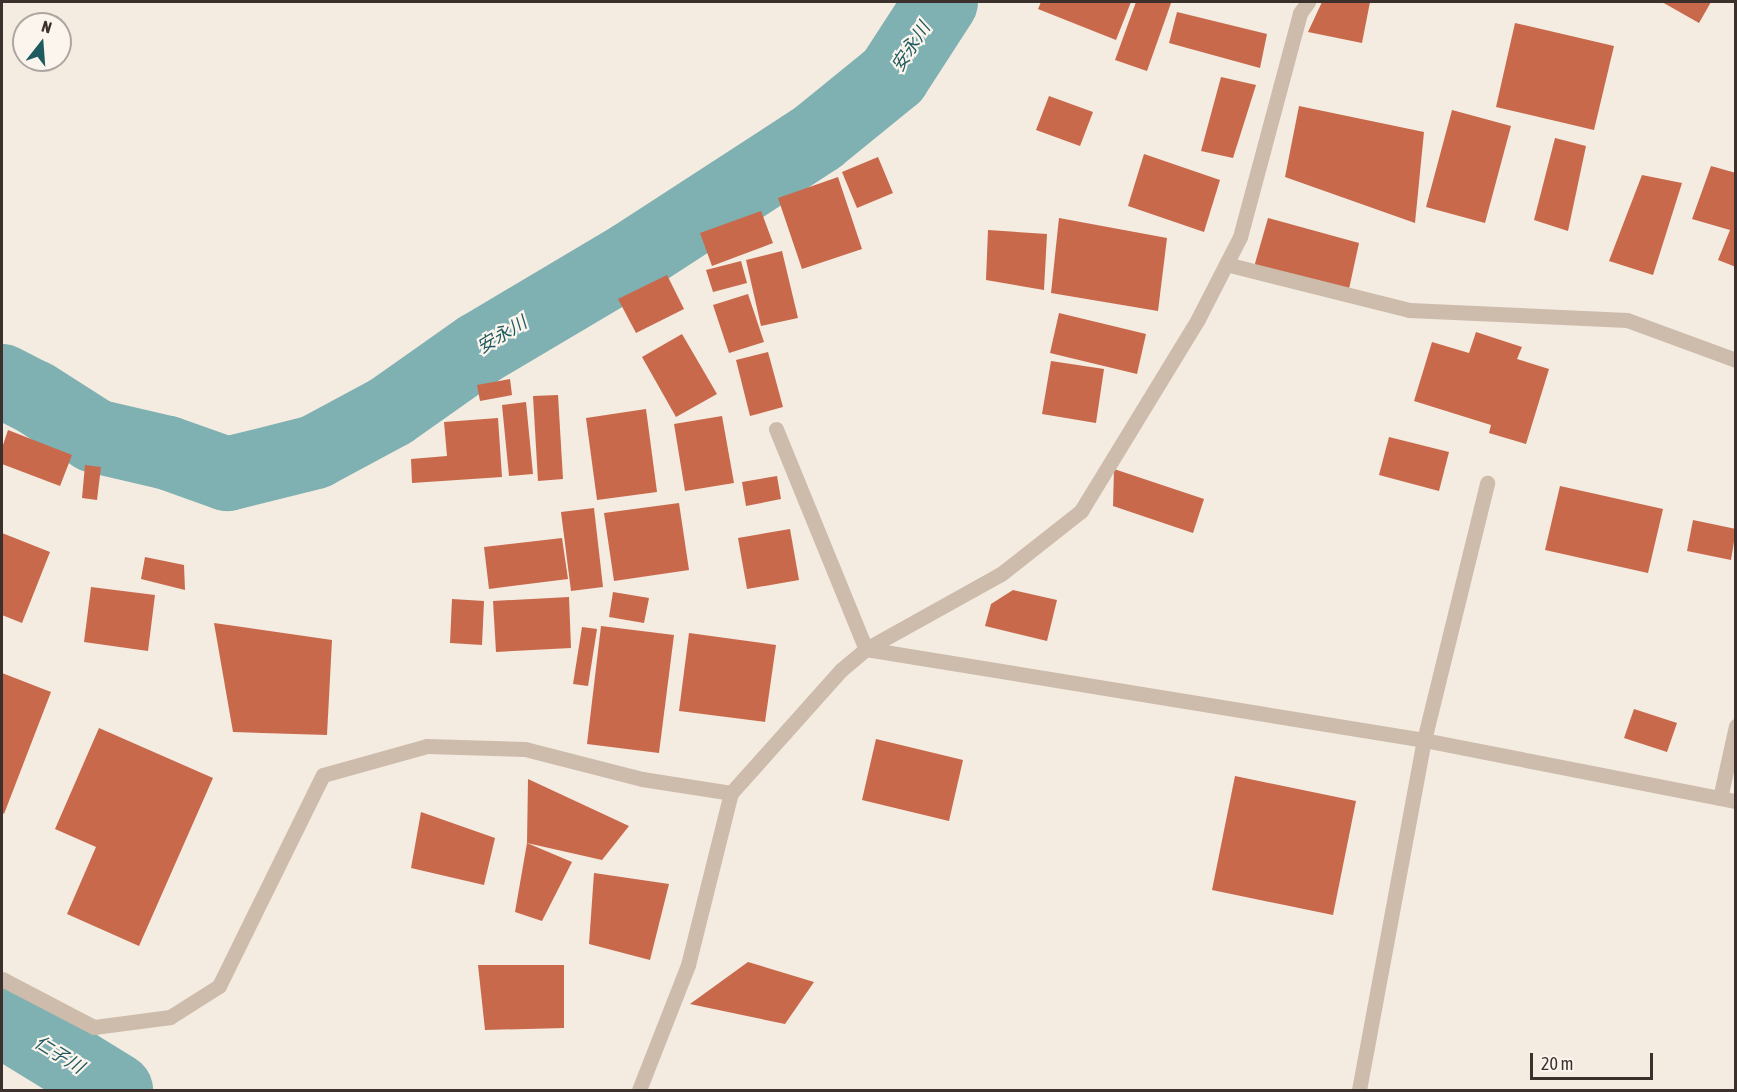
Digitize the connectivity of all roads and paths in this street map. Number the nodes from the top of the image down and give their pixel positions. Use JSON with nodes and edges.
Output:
{"nodes":[{"id":1,"x":1308,"y":2,"type":"edge"},
{"id":2,"x":1226,"y":264,"type":"junction"},
{"id":3,"x":1736,"y":360,"type":"edge"},
{"id":4,"x":776,"y":429,"type":"dead end"},
{"id":5,"x":1487,"y":483,"type":"dead end"},
{"id":6,"x":866,"y":648,"type":"junction"},
{"id":7,"x":1736,"y":726,"type":"edge"},
{"id":8,"x":1424,"y":740,"type":"junction"},
{"id":9,"x":731,"y":793,"type":"junction"},
{"id":10,"x":1720,"y":798,"type":"junction"},
{"id":11,"x":1736,"y":801,"type":"edge"},
{"id":12,"x":2,"y":979,"type":"edge"},
{"id":13,"x":639,"y":1090,"type":"edge"},
{"id":14,"x":1359,"y":1090,"type":"edge"}],
"edges":[{"from":1,"to":2,"type":"street"},
{"from":2,"to":3,"type":"street"},
{"from":2,"to":6,"type":"street"},
{"from":4,"to":6,"type":"street"},
{"from":5,"to":8,"type":"street"},
{"from":6,"to":8,"type":"street"},
{"from":6,"to":9,"type":"street"},
{"from":7,"to":10,"type":"street"},
{"from":8,"to":10,"type":"street"},
{"from":8,"to":14,"type":"street"},
{"from":9,"to":12,"type":"street"},
{"from":9,"to":13,"type":"street"},
{"from":10,"to":11,"type":"street"}]}
